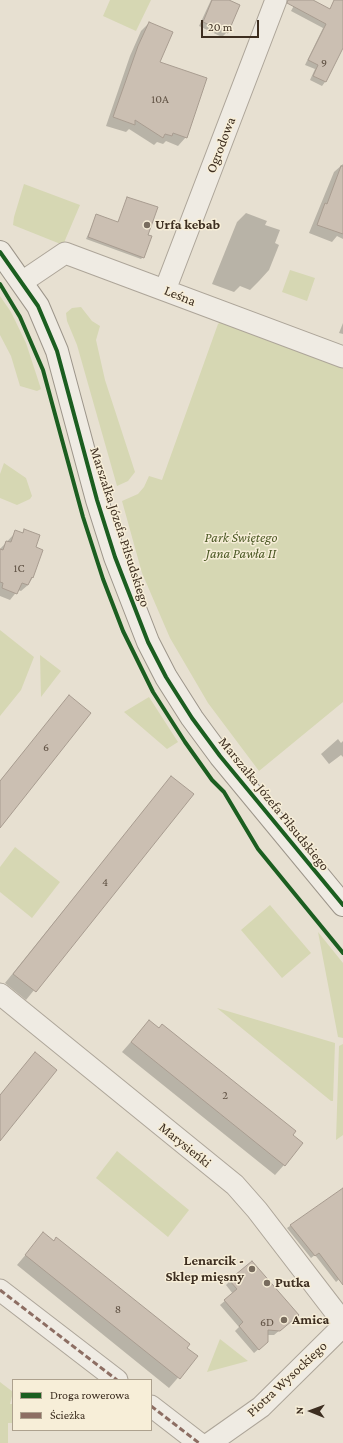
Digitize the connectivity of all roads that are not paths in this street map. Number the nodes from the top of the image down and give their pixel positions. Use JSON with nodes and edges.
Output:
{"nodes":[{"id":1,"x":276,"y":0,"type":"edge"},
{"id":2,"x":0,"y":252,"type":"edge"},
{"id":3,"x":22,"y":282,"type":"junction"},
{"id":4,"x":165,"y":290,"type":"junction"},
{"id":5,"x":343,"y":357,"type":"edge"},
{"id":6,"x":343,"y":905,"type":"edge"},
{"id":7,"x":0,"y":994,"type":"edge"},
{"id":8,"x":0,"y":1290,"type":"edge"},
{"id":9,"x":343,"y":1322,"type":"edge"},
{"id":10,"x":343,"y":1326,"type":"edge"},
{"id":11,"x":116,"y":1379,"type":"edge"},
{"id":12,"x":152,"y":1407,"type":"edge"},
{"id":13,"x":199,"y":1443,"type":"edge"},
{"id":14,"x":210,"y":1443,"type":"edge"}],
"edges":[{"from":1,"to":4,"type":"street","name":"Ogrodowa"},
{"from":2,"to":3,"type":"street","name":"Marszałka Józefa Piłsudskiego"},
{"from":3,"to":4,"type":"street","name":"Leśna"},
{"from":3,"to":6,"type":"street","name":"Marszałka Józefa Piłsudskiego"},
{"from":4,"to":5,"type":"street","name":"Leśna"},
{"from":7,"to":9,"type":"street","name":"Marysieńki"},
{"from":8,"to":11,"type":"street"},
{"from":10,"to":14,"type":"street","name":"Piotra Wysockiego"},
{"from":12,"to":13,"type":"street"}]}
